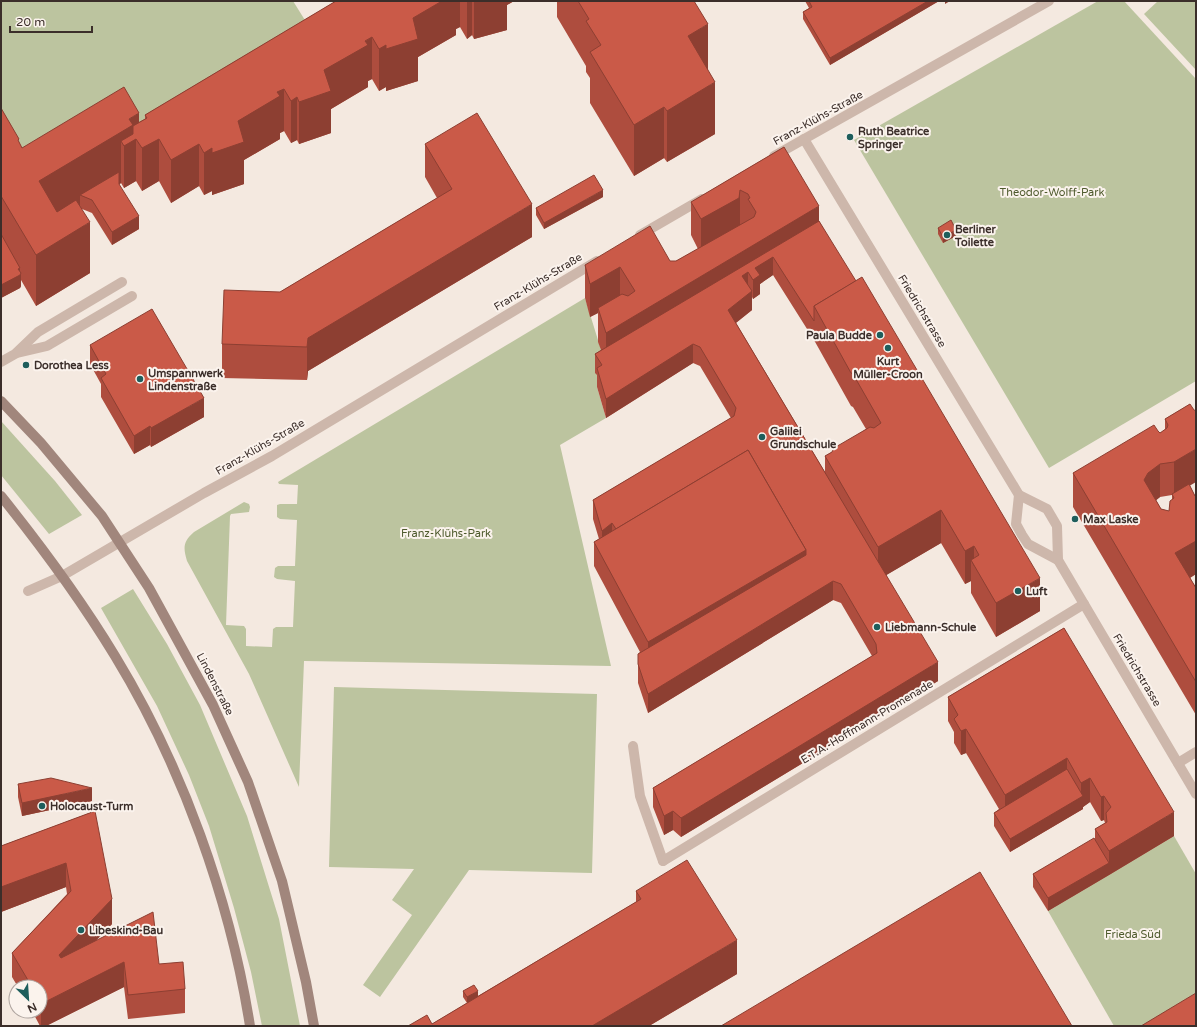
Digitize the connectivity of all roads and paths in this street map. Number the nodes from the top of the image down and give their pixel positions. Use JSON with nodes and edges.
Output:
{"nodes":[{"id":1,"x":1049,"y":1,"type":"edge"},
{"id":2,"x":804,"y":139,"type":"junction"},
{"id":3,"x":766,"y":161,"type":"edge"},
{"id":4,"x":713,"y":192,"type":"edge"},
{"id":5,"x":632,"y":240,"type":"edge"},
{"id":6,"x":606,"y":255,"type":"edge"},
{"id":7,"x":122,"y":282,"type":"dead end"},
{"id":8,"x":132,"y":296,"type":"dead end"},
{"id":9,"x":15,"y":354,"type":"junction"},
{"id":10,"x":1,"y":362,"type":"edge"},
{"id":11,"x":1,"y":401,"type":"edge"},
{"id":12,"x":1019,"y":495,"type":"junction"},
{"id":13,"x":1,"y":496,"type":"edge"},
{"id":14,"x":120,"y":542,"type":"junction"},
{"id":15,"x":1058,"y":560,"type":"junction"},
{"id":16,"x":62,"y":576,"type":"junction"},
{"id":17,"x":28,"y":592,"type":"dead end"},
{"id":18,"x":1084,"y":604,"type":"junction"},
{"id":19,"x":632,"y":746,"type":"dead end"},
{"id":20,"x":1196,"y":752,"type":"edge"},
{"id":21,"x":1178,"y":762,"type":"junction"},
{"id":22,"x":1196,"y":794,"type":"edge"},
{"id":23,"x":250,"y":1026,"type":"edge"},
{"id":24,"x":314,"y":1026,"type":"edge"}],
"edges":[{"from":1,"to":2,"type":"street","name":"Franz-Klühs-Straße"},
{"from":2,"to":3,"type":"street","name":"Franz-Klühs-Straße"},
{"from":2,"to":12,"type":"street","name":"Friedrichstrasse"},
{"from":4,"to":5,"type":"street"},
{"from":6,"to":14,"type":"street","name":"Franz-Klühs-Straße"},
{"from":7,"to":9,"type":"street"},
{"from":8,"to":9,"type":"street"},
{"from":9,"to":10,"type":"street"},
{"from":11,"to":14,"type":"main road","name":"Lindenstraße"},
{"from":12,"to":15,"type":"street","name":"Friedrichstrasse"},
{"from":12,"to":15,"type":"street"},
{"from":13,"to":16,"type":"main road"},
{"from":14,"to":16,"type":"street","name":"Franz-Klühs-Straße"},
{"from":14,"to":24,"type":"main road","name":"Lindenstraße"},
{"from":15,"to":18,"type":"street","name":"Friedrichstrasse"},
{"from":16,"to":17,"type":"street","name":"Franz-Klühs-Straße"},
{"from":16,"to":23,"type":"main road"},
{"from":18,"to":19,"type":"street","name":"E.T.A.-Hoffmann-Promenade"},
{"from":18,"to":21,"type":"street","name":"Friedrichstrasse"},
{"from":20,"to":21,"type":"street"},
{"from":21,"to":22,"type":"street","name":"Friedrichstrasse"}]}
